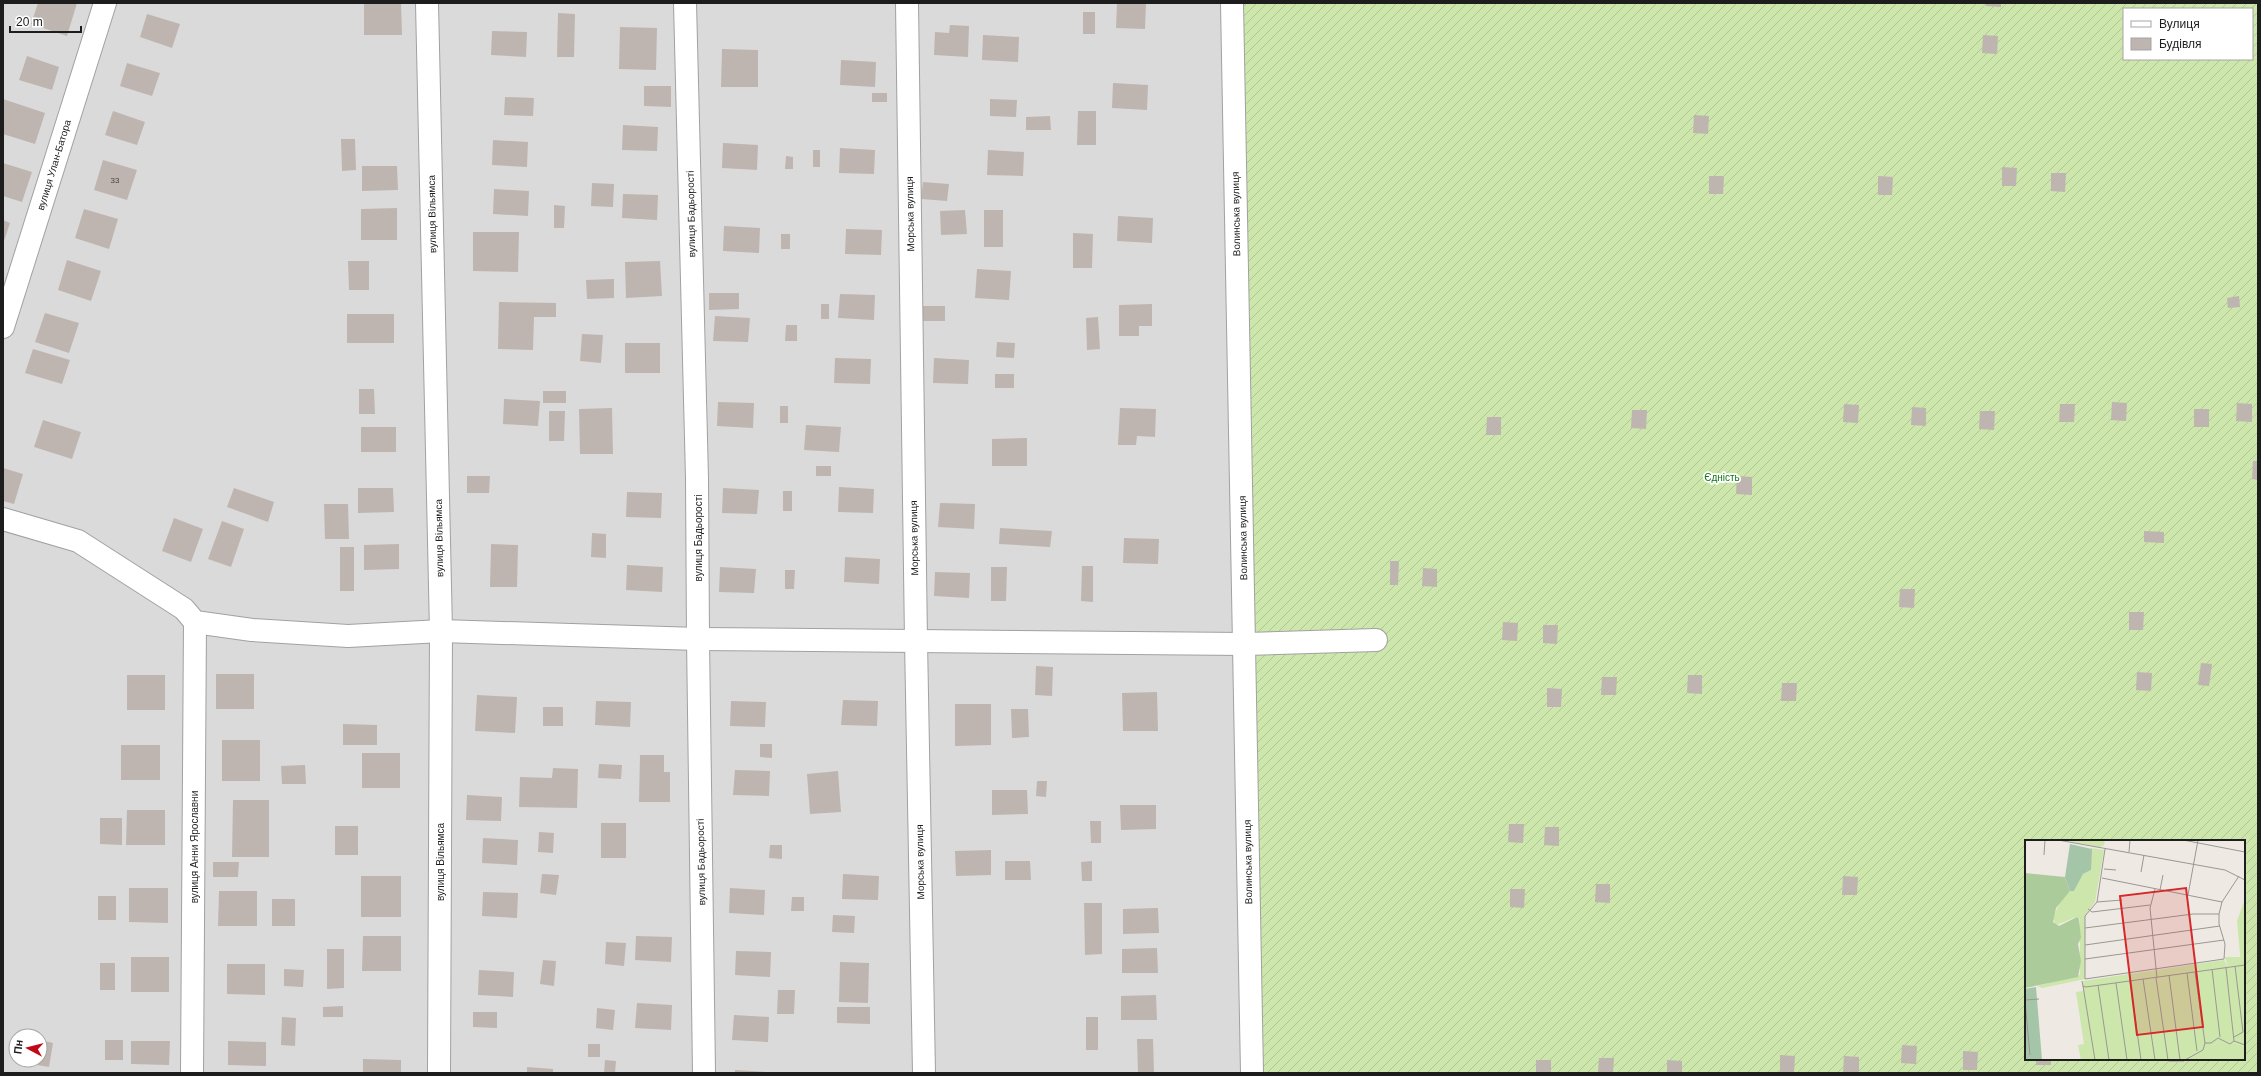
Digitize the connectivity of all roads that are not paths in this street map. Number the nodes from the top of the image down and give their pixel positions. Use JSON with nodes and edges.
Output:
{"nodes":[{"id":1,"x":105,"y":3,"type":"edge"},
{"id":2,"x":427,"y":3,"type":"edge"},
{"id":3,"x":685,"y":3,"type":"edge"},
{"id":4,"x":907,"y":3,"type":"edge"},
{"id":5,"x":1232,"y":3,"type":"edge"},
{"id":6,"x":3,"y":328,"type":"edge"},
{"id":7,"x":3,"y":520,"type":"edge"},
{"id":8,"x":195,"y":622,"type":"junction"},
{"id":9,"x":441,"y":631,"type":"junction"},
{"id":10,"x":698,"y":639,"type":"junction"},
{"id":11,"x":916,"y":640,"type":"junction"},
{"id":12,"x":1376,"y":640,"type":"dead end"},
{"id":13,"x":1245,"y":644,"type":"junction"},
{"id":14,"x":192,"y":1073,"type":"edge"},
{"id":15,"x":439,"y":1073,"type":"edge"},
{"id":16,"x":704,"y":1073,"type":"edge"},
{"id":17,"x":924,"y":1073,"type":"edge"},
{"id":18,"x":1252,"y":1073,"type":"edge"}],
"edges":[{"from":1,"to":6,"type":"street","name":"вулиця Улан-Батора"},
{"from":2,"to":9,"type":"street","name":"вулиця Вільямса"},
{"from":3,"to":10,"type":"street","name":"вулиця Бадьорості"},
{"from":4,"to":11,"type":"street","name":"Морська вулиця"},
{"from":5,"to":13,"type":"street","name":"Волинська вулиця"},
{"from":7,"to":8,"type":"street"},
{"from":8,"to":9,"type":"street"},
{"from":8,"to":14,"type":"street","name":"вулиця Анни Ярославни"},
{"from":9,"to":10,"type":"street"},
{"from":9,"to":15,"type":"street","name":"вулиця Вільямса"},
{"from":10,"to":11,"type":"street"},
{"from":10,"to":16,"type":"street","name":"вулиця Бадьорості"},
{"from":11,"to":13,"type":"street"},
{"from":11,"to":17,"type":"street","name":"Морська вулиця"},
{"from":12,"to":13,"type":"street"},
{"from":13,"to":18,"type":"street","name":"Волинська вулиця"}]}
